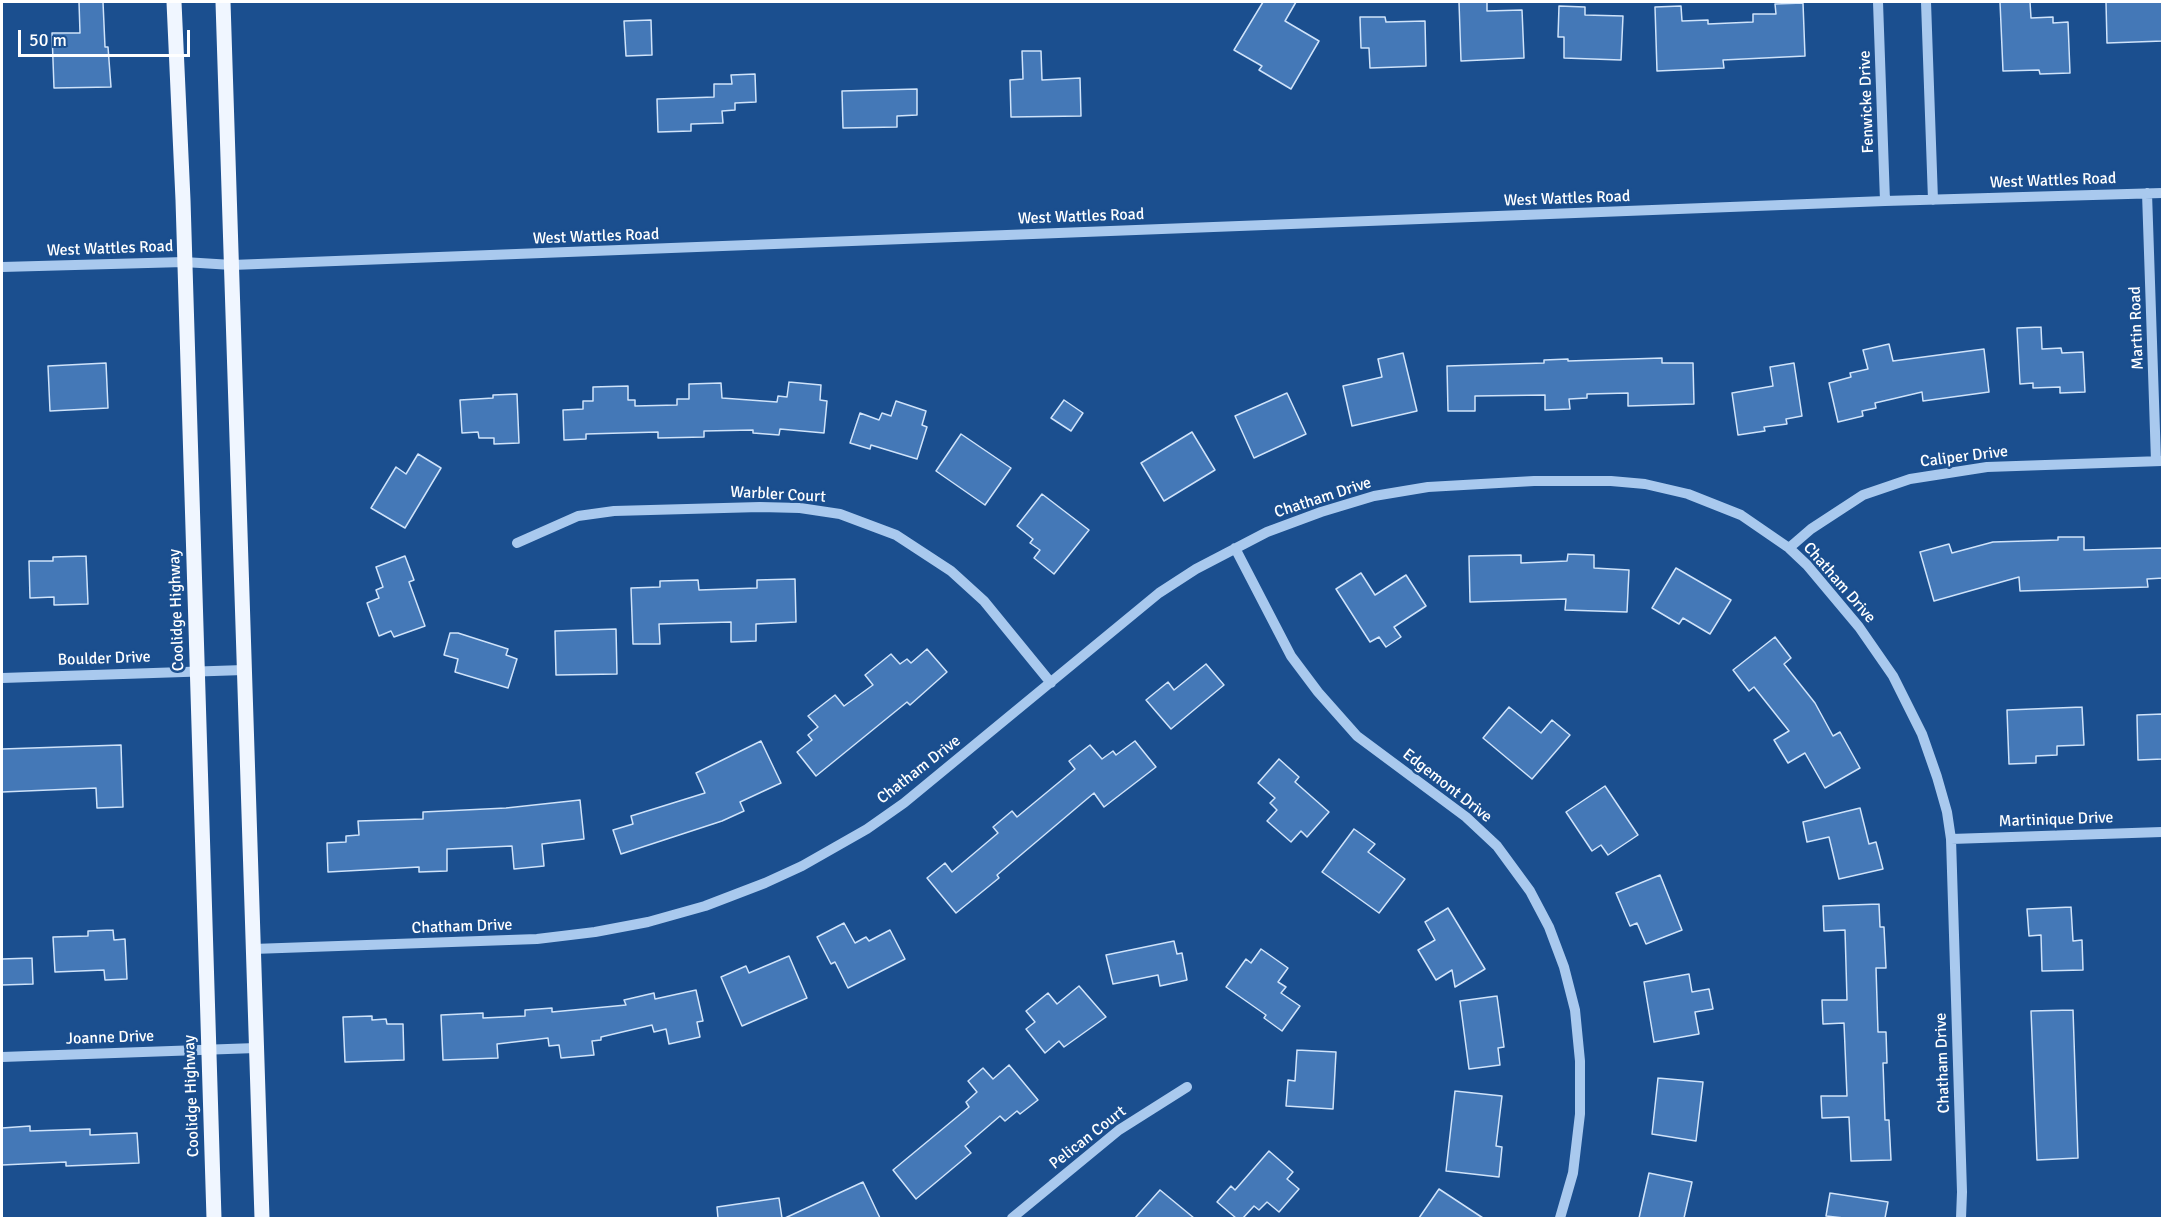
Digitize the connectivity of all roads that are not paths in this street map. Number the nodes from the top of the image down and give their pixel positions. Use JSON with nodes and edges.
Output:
{"nodes":[{"id":1,"x":174,"y":2,"type":"edge"},
{"id":2,"x":223,"y":2,"type":"edge"},
{"id":3,"x":1878,"y":2,"type":"edge"},
{"id":4,"x":1926,"y":2,"type":"edge"},
{"id":5,"x":2147,"y":193,"type":"junction"},
{"id":6,"x":2163,"y":193,"type":"edge"},
{"id":7,"x":1933,"y":200,"type":"junction"},
{"id":8,"x":1885,"y":201,"type":"junction"},
{"id":9,"x":184,"y":262,"type":"junction"},
{"id":10,"x":232,"y":265,"type":"junction"},
{"id":11,"x":2,"y":267,"type":"edge"},
{"id":12,"x":2159,"y":461,"type":"edge"},
{"id":13,"x":517,"y":543,"type":"dead end"},
{"id":14,"x":1235,"y":548,"type":"junction"},
{"id":15,"x":1789,"y":548,"type":"junction"},
{"id":16,"x":244,"y":670,"type":"junction"},
{"id":17,"x":196,"y":671,"type":"junction"},
{"id":18,"x":2,"y":678,"type":"edge"},
{"id":19,"x":1051,"y":683,"type":"junction"},
{"id":20,"x":2163,"y":832,"type":"edge"},
{"id":21,"x":1951,"y":839,"type":"junction"},
{"id":22,"x":253,"y":950,"type":"junction"},
{"id":23,"x":256,"y":1048,"type":"junction"},
{"id":24,"x":208,"y":1050,"type":"junction"},
{"id":25,"x":2,"y":1057,"type":"edge"},
{"id":26,"x":1187,"y":1087,"type":"dead end"},
{"id":27,"x":214,"y":1218,"type":"edge"},
{"id":28,"x":262,"y":1218,"type":"edge"},
{"id":29,"x":1012,"y":1218,"type":"edge"},
{"id":30,"x":1560,"y":1218,"type":"edge"},
{"id":31,"x":1961,"y":1218,"type":"edge"}],
"edges":[{"from":1,"to":9,"type":"main road","name":"Coolidge Highway"},
{"from":2,"to":10,"type":"main road"},
{"from":3,"to":8,"type":"street","name":"Fenwicke Drive"},
{"from":4,"to":7,"type":"street"},
{"from":5,"to":6,"type":"street","name":"West Wattles Road"},
{"from":5,"to":7,"type":"street","name":"West Wattles Road"},
{"from":5,"to":12,"type":"street","name":"Martin Road"},
{"from":7,"to":8,"type":"street","name":"West Wattles Road"},
{"from":8,"to":10,"type":"street","name":"West Wattles Road"},
{"from":9,"to":10,"type":"street","name":"West Wattles Road"},
{"from":9,"to":11,"type":"street","name":"West Wattles Road"},
{"from":9,"to":17,"type":"main road","name":"Coolidge Highway"},
{"from":10,"to":16,"type":"main road"},
{"from":12,"to":15,"type":"street","name":"Caliper Drive"},
{"from":13,"to":19,"type":"street","name":"Warbler Court"},
{"from":14,"to":15,"type":"street","name":"Chatham Drive"},
{"from":14,"to":19,"type":"street","name":"Chatham Drive"},
{"from":14,"to":30,"type":"street","name":"Edgemont Drive"},
{"from":15,"to":21,"type":"street","name":"Chatham Drive"},
{"from":16,"to":17,"type":"street","name":"Boulder Drive"},
{"from":16,"to":22,"type":"main road"},
{"from":17,"to":18,"type":"street","name":"Boulder Drive"},
{"from":17,"to":24,"type":"main road","name":"Coolidge Highway"},
{"from":19,"to":22,"type":"street","name":"Chatham Drive"},
{"from":20,"to":21,"type":"street","name":"Martinique Drive"},
{"from":21,"to":31,"type":"street","name":"Chatham Drive"},
{"from":22,"to":23,"type":"main road"},
{"from":23,"to":24,"type":"street","name":"Joanne Drive"},
{"from":23,"to":28,"type":"main road"},
{"from":24,"to":25,"type":"street","name":"Joanne Drive"},
{"from":24,"to":27,"type":"main road","name":"Coolidge Highway"},
{"from":26,"to":29,"type":"street","name":"Pelican Court"}]}
